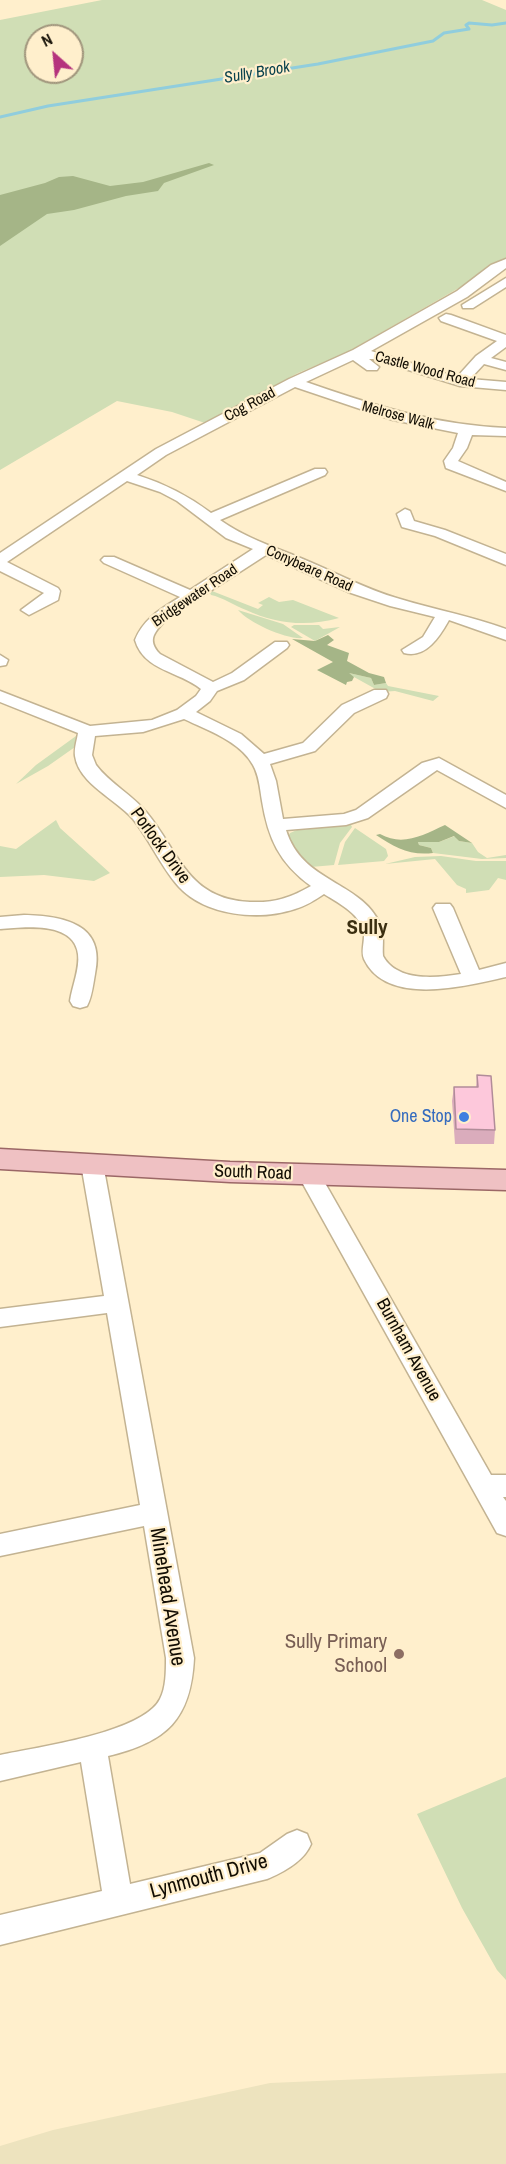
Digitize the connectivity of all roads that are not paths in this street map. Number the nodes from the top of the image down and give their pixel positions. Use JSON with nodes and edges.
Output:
{"nodes":[{"id":1,"x":506,"y":263,"type":"edge"},
{"id":2,"x":506,"y":282,"type":"edge"},
{"id":3,"x":446,"y":318,"type":"junction"},
{"id":4,"x":420,"y":332,"type":"dead end"},
{"id":5,"x":506,"y":340,"type":"edge"},
{"id":6,"x":399,"y":341,"type":"dead end"},
{"id":7,"x":481,"y":359,"type":"junction"},
{"id":8,"x":506,"y":366,"type":"edge"},
{"id":9,"x":294,"y":382,"type":"junction"},
{"id":10,"x":460,"y":382,"type":"junction"},
{"id":11,"x":506,"y":386,"type":"edge"},
{"id":12,"x":466,"y":430,"type":"junction"},
{"id":13,"x":506,"y":432,"type":"edge"},
{"id":14,"x":320,"y":472,"type":"dead end"},
{"id":15,"x":124,"y":475,"type":"junction"},
{"id":16,"x":506,"y":487,"type":"edge"},
{"id":17,"x":405,"y":514,"type":"dead end"},
{"id":18,"x":210,"y":518,"type":"junction"},
{"id":19,"x":264,"y":549,"type":"junction"},
{"id":20,"x":0,"y":560,"type":"edge"},
{"id":21,"x":109,"y":560,"type":"dead end"},
{"id":22,"x":506,"y":560,"type":"edge"},
{"id":23,"x":0,"y":565,"type":"edge"},
{"id":24,"x":191,"y":596,"type":"junction"},
{"id":25,"x":29,"y":610,"type":"dead end"},
{"id":26,"x":444,"y":615,"type":"junction"},
{"id":27,"x":503,"y":630,"type":"edge"},
{"id":28,"x":280,"y":645,"type":"dead end"},
{"id":29,"x":410,"y":650,"type":"dead end"},
{"id":30,"x":210,"y":688,"type":"junction"},
{"id":31,"x":380,"y":694,"type":"dead end"},
{"id":32,"x":0,"y":696,"type":"edge"},
{"id":33,"x":184,"y":713,"type":"junction"},
{"id":34,"x":86,"y":731,"type":"junction"},
{"id":35,"x":260,"y":760,"type":"junction"},
{"id":36,"x":506,"y":803,"type":"edge"},
{"id":37,"x":274,"y":825,"type":"junction"},
{"id":38,"x":324,"y":886,"type":"junction"},
{"id":39,"x":442,"y":908,"type":"dead end"},
{"id":40,"x":0,"y":923,"type":"edge"},
{"id":41,"x":506,"y":970,"type":"edge"},
{"id":42,"x":473,"y":979,"type":"junction"},
{"id":43,"x":80,"y":1001,"type":"dead end"},
{"id":44,"x":0,"y":1159,"type":"edge"},
{"id":45,"x":92,"y":1164,"type":"junction"},
{"id":46,"x":309,"y":1175,"type":"junction"},
{"id":47,"x":506,"y":1180,"type":"edge"},
{"id":48,"x":116,"y":1303,"type":"junction"},
{"id":49,"x":0,"y":1318,"type":"edge"},
{"id":50,"x":495,"y":1486,"type":"edge"},
{"id":51,"x":153,"y":1513,"type":"junction"},
{"id":52,"x":506,"y":1525,"type":"edge"},
{"id":53,"x":0,"y":1545,"type":"edge"},
{"id":54,"x":93,"y":1747,"type":"junction"},
{"id":55,"x":0,"y":1768,"type":"edge"},
{"id":56,"x":297,"y":1844,"type":"dead end"},
{"id":57,"x":118,"y":1901,"type":"junction"},
{"id":58,"x":0,"y":1930,"type":"edge"}],
"edges":[{"from":1,"to":9,"type":"street","name":"Cog Road"},
{"from":2,"to":3,"type":"street"},
{"from":3,"to":4,"type":"street"},
{"from":3,"to":5,"type":"street"},
{"from":5,"to":7,"type":"street"},
{"from":6,"to":10,"type":"street","name":"Castle Wood Road"},
{"from":7,"to":8,"type":"street"},
{"from":7,"to":10,"type":"street"},
{"from":9,"to":12,"type":"street","name":"Melrose Walk"},
{"from":9,"to":15,"type":"street","name":"Cog Road"},
{"from":10,"to":11,"type":"street","name":"Castle Wood Road"},
{"from":12,"to":13,"type":"street","name":"Melrose Walk"},
{"from":12,"to":16,"type":"street"},
{"from":14,"to":18,"type":"street"},
{"from":15,"to":18,"type":"street","name":"Conybeare Road"},
{"from":15,"to":20,"type":"street","name":"Cog Road"},
{"from":17,"to":22,"type":"street"},
{"from":18,"to":19,"type":"street","name":"Conybeare Road"},
{"from":19,"to":24,"type":"street","name":"Bridgewater Road"},
{"from":19,"to":26,"type":"street","name":"Conybeare Road"},
{"from":21,"to":24,"type":"street"},
{"from":23,"to":25,"type":"street"},
{"from":24,"to":30,"type":"street","name":"Bridgewater Road"},
{"from":26,"to":27,"type":"street","name":"Conybeare Road"},
{"from":26,"to":29,"type":"street"},
{"from":28,"to":30,"type":"street"},
{"from":30,"to":33,"type":"street"},
{"from":31,"to":35,"type":"street"},
{"from":32,"to":34,"type":"street"},
{"from":33,"to":34,"type":"street"},
{"from":33,"to":35,"type":"street"},
{"from":34,"to":38,"type":"street","name":"Porlock Drive"},
{"from":35,"to":37,"type":"street"},
{"from":36,"to":37,"type":"street"},
{"from":37,"to":38,"type":"street"},
{"from":38,"to":42,"type":"street"},
{"from":39,"to":42,"type":"street"},
{"from":40,"to":43,"type":"street"},
{"from":41,"to":42,"type":"street"},
{"from":44,"to":45,"type":"main road","name":"South Road"},
{"from":45,"to":46,"type":"main road","name":"South Road"},
{"from":45,"to":48,"type":"street","name":"Minehead Avenue"},
{"from":46,"to":47,"type":"main road","name":"South Road"},
{"from":46,"to":50,"type":"street","name":"Burnham Avenue"},
{"from":48,"to":49,"type":"street"},
{"from":48,"to":51,"type":"street","name":"Minehead Avenue"},
{"from":50,"to":52,"type":"street","name":"Burnham Avenue"},
{"from":51,"to":53,"type":"street"},
{"from":51,"to":54,"type":"street","name":"Minehead Avenue"},
{"from":54,"to":55,"type":"street","name":"Minehead Avenue"},
{"from":54,"to":57,"type":"street"},
{"from":56,"to":57,"type":"street","name":"Lynmouth Drive"},
{"from":57,"to":58,"type":"street","name":"Lynmouth Drive"}]}
